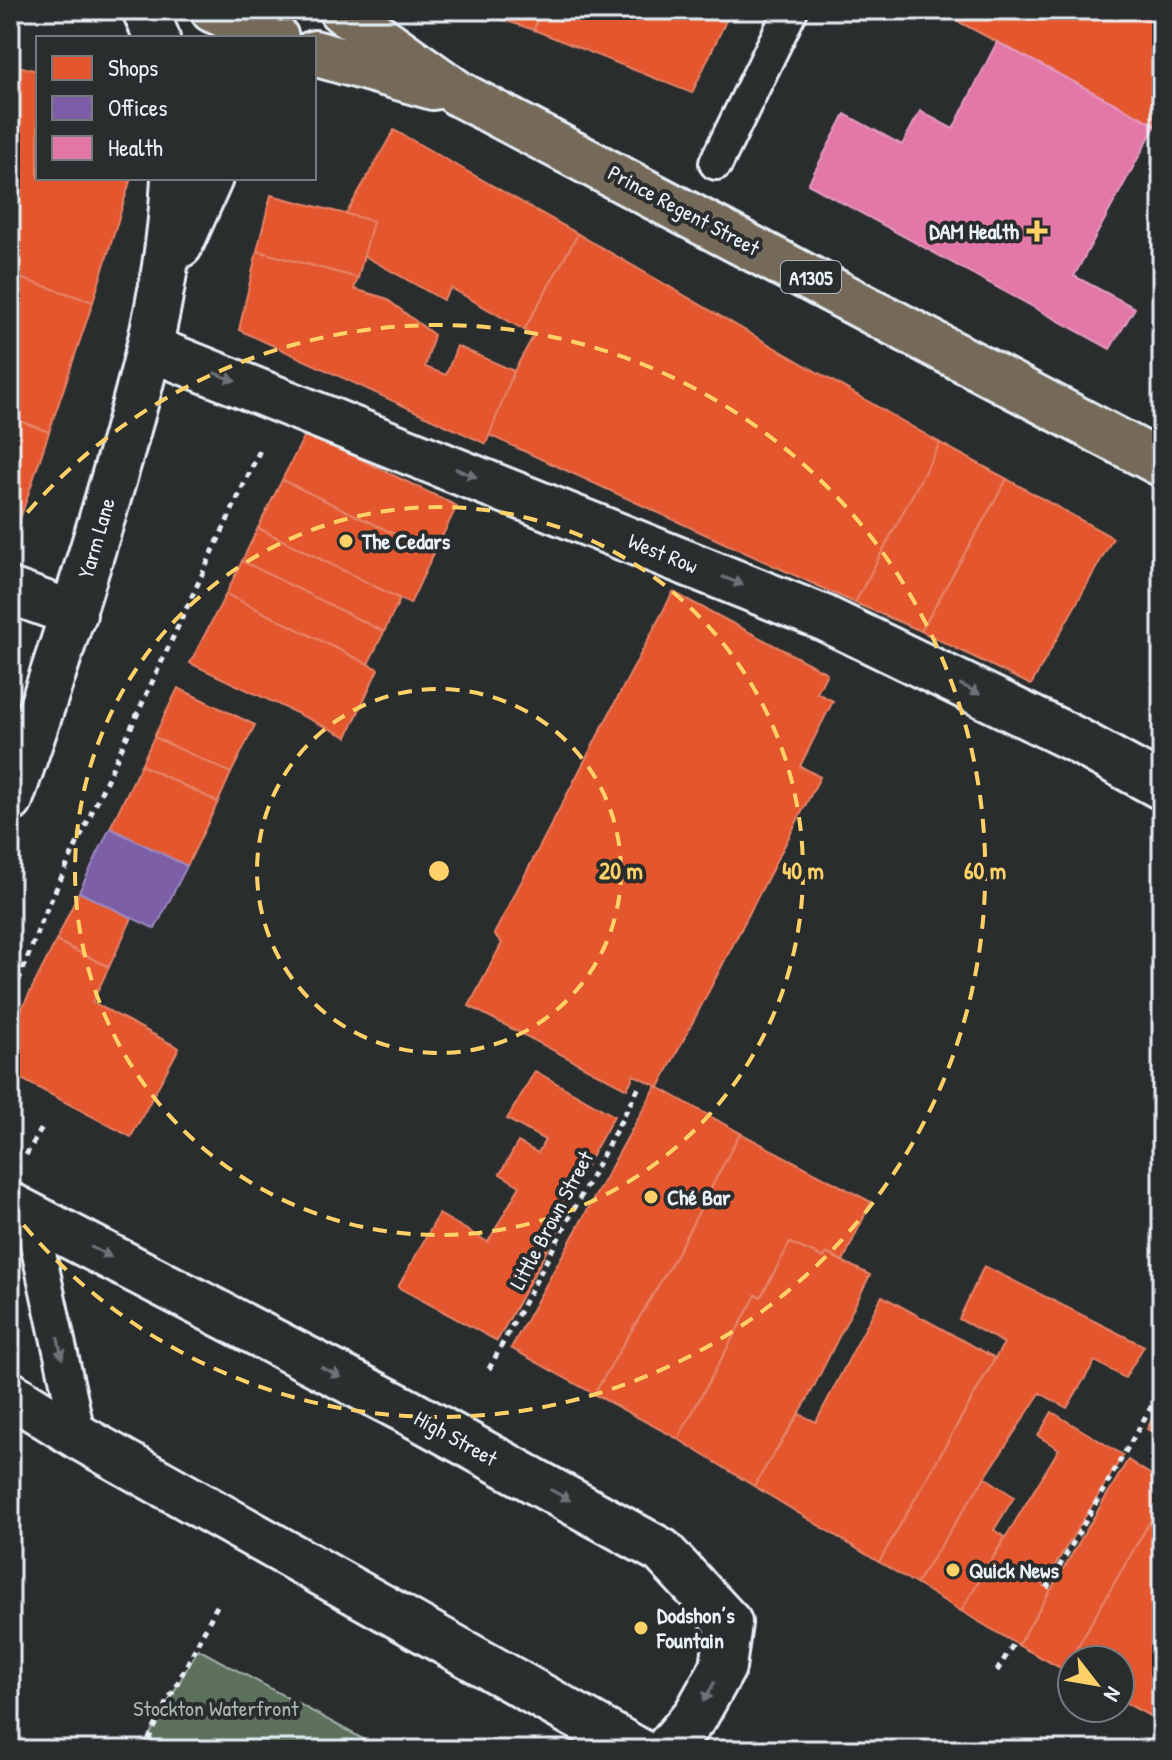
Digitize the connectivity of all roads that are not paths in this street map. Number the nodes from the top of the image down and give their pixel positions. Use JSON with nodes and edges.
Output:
{"nodes":[{"id":1,"x":145,"y":10,"type":"edge"},
{"id":2,"x":213,"y":10,"type":"edge"},
{"id":3,"x":341,"y":10,"type":"edge"},
{"id":4,"x":791,"y":10,"type":"edge"},
{"id":5,"x":156,"y":36,"type":"edge"},
{"id":6,"x":272,"y":36,"type":"edge"},
{"id":7,"x":323,"y":63,"type":"edge"},
{"id":8,"x":459,"y":94,"type":"junction"},
{"id":9,"x":716,"y":163,"type":"dead end"},
{"id":10,"x":174,"y":180,"type":"edge"},
{"id":11,"x":209,"y":180,"type":"edge"},
{"id":12,"x":167,"y":272,"type":"junction"},
{"id":13,"x":152,"y":349,"type":"junction"},
{"id":14,"x":1162,"y":464,"type":"edge"},
{"id":15,"x":10,"y":591,"type":"edge"},
{"id":16,"x":74,"y":614,"type":"junction"},
{"id":17,"x":1162,"y":787,"type":"edge"},
{"id":18,"x":10,"y":800,"type":"edge"},
{"id":19,"x":21,"y":1211,"type":"edge"},
{"id":20,"x":10,"y":1394,"type":"edge"},
{"id":21,"x":89,"y":1443,"type":"junction"},
{"id":22,"x":637,"y":1750,"type":"edge"},
{"id":23,"x":666,"y":1750,"type":"edge"}],
"edges":[{"from":1,"to":5,"type":"street"},
{"from":2,"to":6,"type":"main road"},
{"from":3,"to":8,"type":"main road","name":"Prince Regent Street","number":"A1305"},
{"from":4,"to":9,"type":"lane"},
{"from":7,"to":8,"type":"main road","name":"Prince Regent Street","number":"A1305"},
{"from":8,"to":14,"type":"main road","name":"Prince Regent Street","number":"A1305"},
{"from":10,"to":12,"type":"street","name":"Yarm Lane"},
{"from":11,"to":12,"type":"street","name":"Yarm Lane"},
{"from":12,"to":13,"type":"street","name":"Yarm Lane"},
{"from":13,"to":16,"type":"street","name":"Yarm Lane"},
{"from":13,"to":17,"type":"street","name":"West Row","one_way":true},
{"from":15,"to":16,"type":"street"},
{"from":16,"to":18,"type":"street","name":"Yarm Lane"},
{"from":19,"to":21,"type":"lane","name":"High Street","one_way":true},
{"from":19,"to":23,"type":"street","name":"High Street","one_way":true},
{"from":20,"to":21,"type":"street"},
{"from":21,"to":22,"type":"street"}]}
